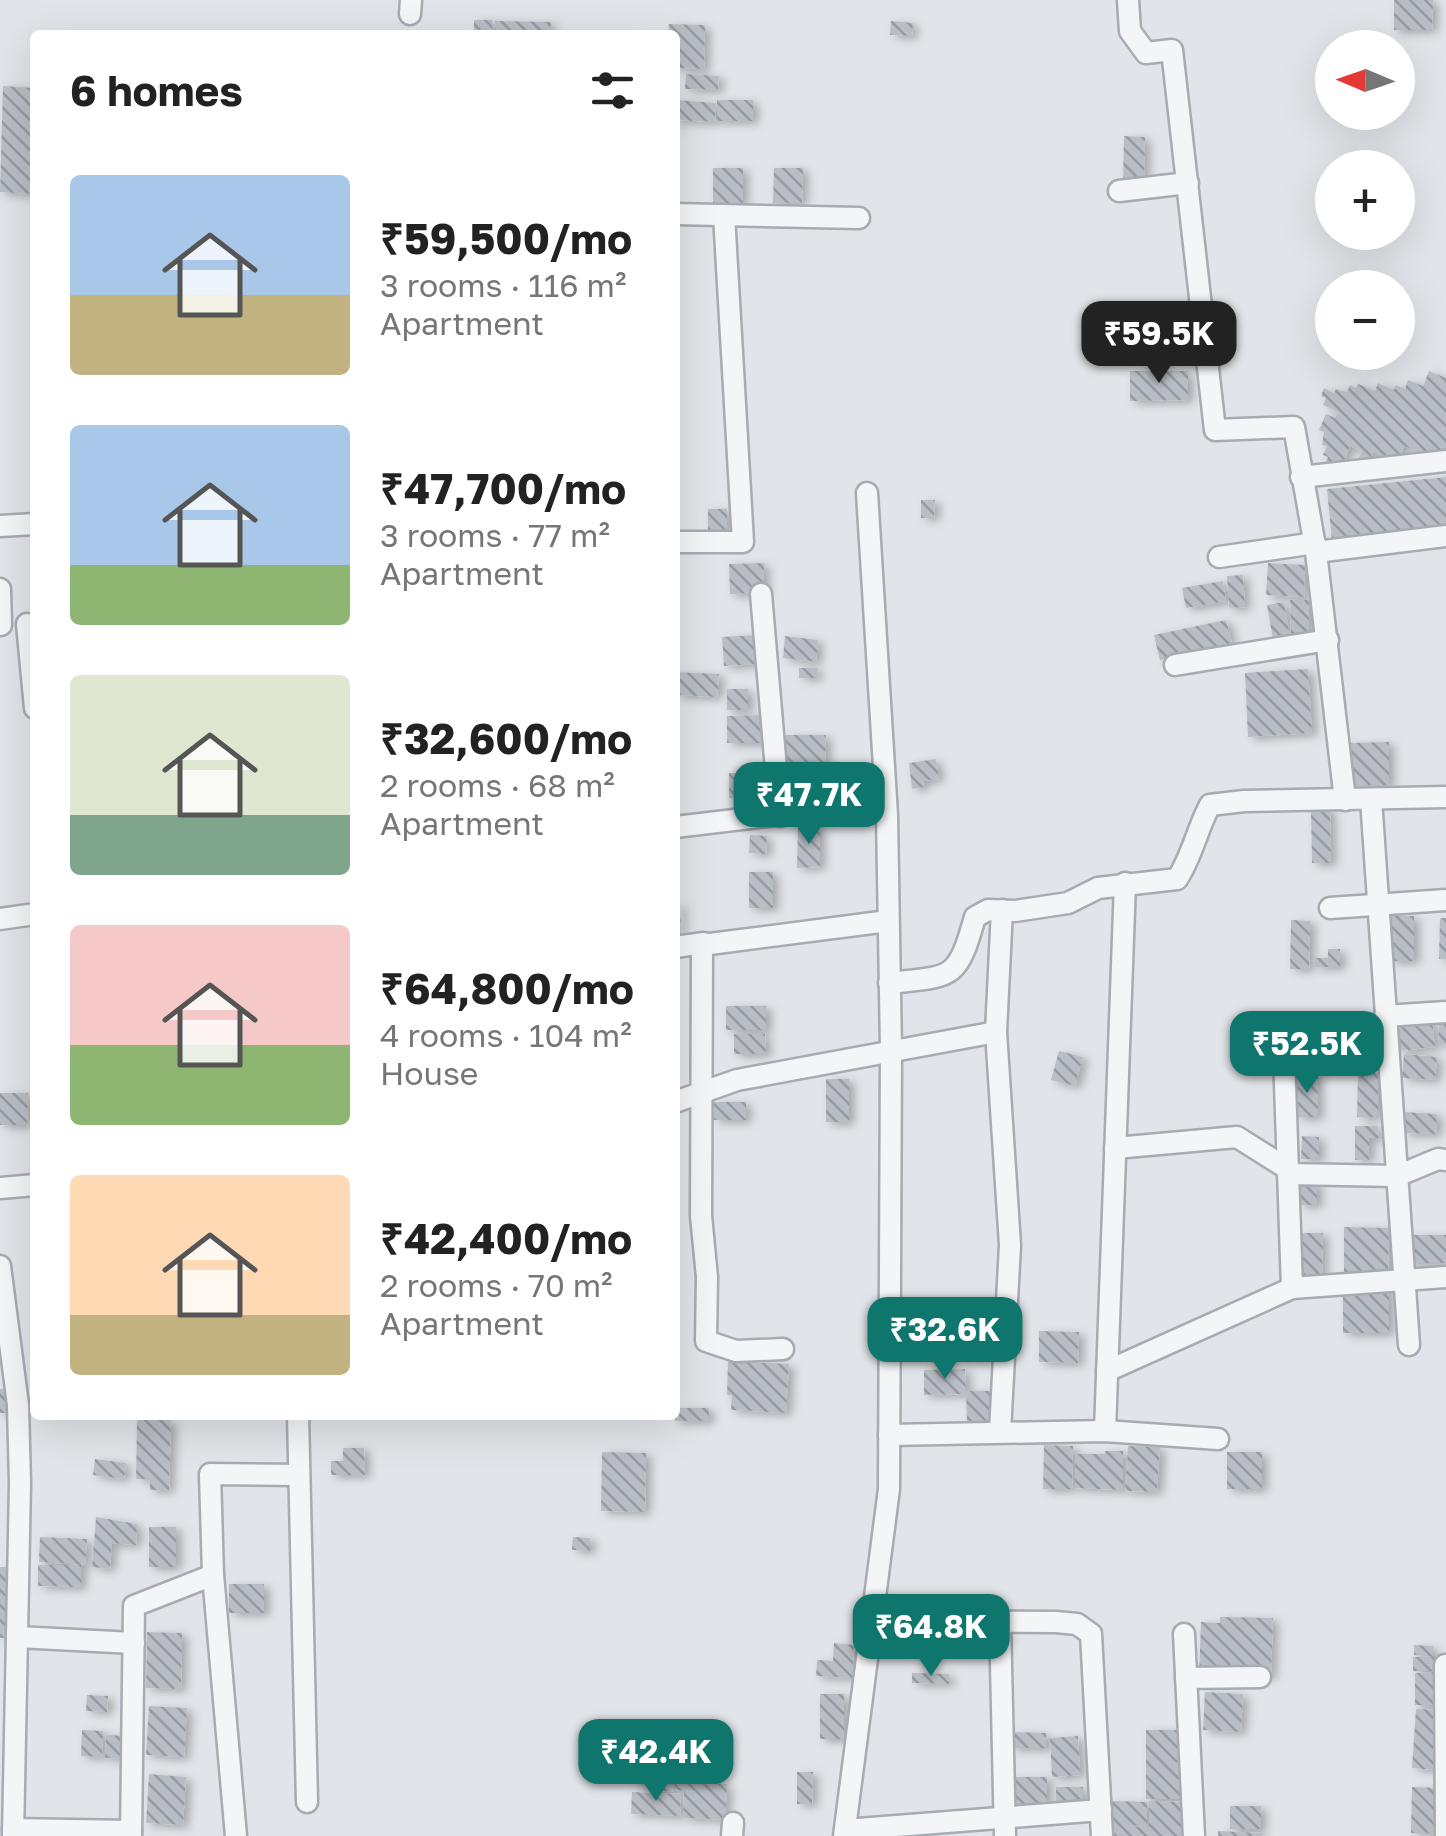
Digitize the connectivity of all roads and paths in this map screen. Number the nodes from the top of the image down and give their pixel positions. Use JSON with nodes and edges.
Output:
{"nodes":[{"id":1,"x":1128,"y":0,"type":"edge"},
{"id":2,"x":1188,"y":183,"type":"junction"},
{"id":3,"x":1119,"y":191,"type":"dead end"},
{"id":4,"x":680,"y":214,"type":"edge"},
{"id":5,"x":724,"y":215,"type":"junction"},
{"id":6,"x":859,"y":218,"type":"dead end"},
{"id":7,"x":1446,"y":461,"type":"edge"},
{"id":8,"x":1301,"y":478,"type":"junction"},
{"id":9,"x":867,"y":493,"type":"dead end"},
{"id":10,"x":30,"y":524,"type":"edge"},
{"id":11,"x":0,"y":526,"type":"edge"},
{"id":12,"x":1446,"y":536,"type":"edge"},
{"id":13,"x":680,"y":542,"type":"edge"},
{"id":14,"x":1316,"y":547,"type":"junction"},
{"id":15,"x":1219,"y":557,"type":"dead end"},
{"id":16,"x":0,"y":589,"type":"edge"},
{"id":17,"x":761,"y":594,"type":"dead end"},
{"id":18,"x":30,"y":624,"type":"edge"},
{"id":19,"x":1,"y":625,"type":"edge"},
{"id":20,"x":1328,"y":640,"type":"junction"},
{"id":21,"x":1176,"y":666,"type":"dead end"},
{"id":22,"x":1446,"y":797,"type":"edge"},
{"id":23,"x":1371,"y":799,"type":"junction"},
{"id":24,"x":1345,"y":800,"type":"junction"},
{"id":25,"x":886,"y":802,"type":"junction"},
{"id":26,"x":780,"y":816,"type":"junction"},
{"id":27,"x":680,"y":826,"type":"edge"},
{"id":28,"x":1125,"y":884,"type":"junction"},
{"id":29,"x":1446,"y":900,"type":"edge"},
{"id":30,"x":1377,"y":905,"type":"junction"},
{"id":31,"x":1330,"y":908,"type":"dead end"},
{"id":32,"x":1002,"y":910,"type":"junction"},
{"id":33,"x":30,"y":915,"type":"edge"},
{"id":34,"x":0,"y":918,"type":"edge"},
{"id":35,"x":888,"y":921,"type":"junction"},
{"id":36,"x":704,"y":944,"type":"junction"},
{"id":37,"x":680,"y":946,"type":"edge"},
{"id":38,"x":890,"y":983,"type":"junction"},
{"id":39,"x":1446,"y":1012,"type":"edge"},
{"id":40,"x":1385,"y":1016,"type":"junction"},
{"id":41,"x":996,"y":1032,"type":"junction"},
{"id":42,"x":890,"y":1051,"type":"junction"},
{"id":43,"x":1388,"y":1052,"type":"junction"},
{"id":44,"x":699,"y":1093,"type":"junction"},
{"id":45,"x":680,"y":1100,"type":"edge"},
{"id":46,"x":1115,"y":1148,"type":"junction"},
{"id":47,"x":1446,"y":1160,"type":"edge"},
{"id":48,"x":1288,"y":1172,"type":"junction"},
{"id":49,"x":1396,"y":1176,"type":"junction"},
{"id":50,"x":30,"y":1185,"type":"edge"},
{"id":51,"x":0,"y":1188,"type":"edge"},
{"id":52,"x":0,"y":1266,"type":"edge"},
{"id":53,"x":1446,"y":1277,"type":"edge"},
{"id":54,"x":1404,"y":1280,"type":"junction"},
{"id":55,"x":1292,"y":1288,"type":"junction"},
{"id":56,"x":3,"y":1310,"type":"edge"},
{"id":57,"x":1409,"y":1344,"type":"dead end"},
{"id":58,"x":782,"y":1349,"type":"dead end"},
{"id":59,"x":1107,"y":1371,"type":"junction"},
{"id":60,"x":27,"y":1404,"type":"edge"},
{"id":61,"x":298,"y":1420,"type":"edge"},
{"id":62,"x":1105,"y":1431,"type":"junction"},
{"id":63,"x":1000,"y":1432,"type":"junction"},
{"id":64,"x":889,"y":1434,"type":"junction"},
{"id":65,"x":1218,"y":1438,"type":"dead end"},
{"id":66,"x":299,"y":1475,"type":"junction"},
{"id":67,"x":213,"y":1574,"type":"junction"},
{"id":68,"x":873,"y":1621,"type":"junction"},
{"id":69,"x":1000,"y":1622,"type":"junction"},
{"id":70,"x":1184,"y":1634,"type":"dead end"},
{"id":71,"x":17,"y":1637,"type":"junction"},
{"id":72,"x":134,"y":1643,"type":"junction"},
{"id":73,"x":1445,"y":1665,"type":"edge"},
{"id":74,"x":1260,"y":1677,"type":"dead end"},
{"id":75,"x":1186,"y":1678,"type":"junction"},
{"id":76,"x":307,"y":1802,"type":"dead end"},
{"id":77,"x":1101,"y":1810,"type":"junction"},
{"id":78,"x":1004,"y":1828,"type":"edge"},
{"id":79,"x":13,"y":1832,"type":"edge"},
{"id":80,"x":845,"y":1833,"type":"edge"},
{"id":81,"x":131,"y":1834,"type":"edge"},
{"id":82,"x":236,"y":1836,"type":"edge"},
{"id":83,"x":1102,"y":1836,"type":"edge"},
{"id":84,"x":1194,"y":1836,"type":"edge"},
{"id":85,"x":1446,"y":1836,"type":"edge"}],
"edges":[{"from":1,"to":2,"type":"street"},
{"from":2,"to":3,"type":"street"},
{"from":2,"to":8,"type":"street"},
{"from":4,"to":5,"type":"street"},
{"from":5,"to":6,"type":"street"},
{"from":5,"to":13,"type":"street"},
{"from":7,"to":8,"type":"street"},
{"from":8,"to":14,"type":"street"},
{"from":9,"to":25,"type":"street"},
{"from":10,"to":11,"type":"street"},
{"from":12,"to":14,"type":"street"},
{"from":14,"to":15,"type":"street"},
{"from":14,"to":20,"type":"street"},
{"from":16,"to":19,"type":"street"},
{"from":17,"to":26,"type":"street"},
{"from":18,"to":19,"type":"street"},
{"from":20,"to":21,"type":"street"},
{"from":20,"to":24,"type":"street"},
{"from":22,"to":23,"type":"street"},
{"from":23,"to":24,"type":"street"},
{"from":23,"to":30,"type":"street"},
{"from":24,"to":28,"type":"street"},
{"from":25,"to":26,"type":"street"},
{"from":25,"to":35,"type":"street"},
{"from":26,"to":27,"type":"street"},
{"from":28,"to":32,"type":"street"},
{"from":28,"to":46,"type":"street"},
{"from":29,"to":30,"type":"street"},
{"from":30,"to":31,"type":"street"},
{"from":30,"to":40,"type":"street"},
{"from":32,"to":38,"type":"street"},
{"from":32,"to":41,"type":"street"},
{"from":33,"to":34,"type":"street"},
{"from":35,"to":36,"type":"street"},
{"from":35,"to":38,"type":"street"},
{"from":36,"to":37,"type":"street"},
{"from":36,"to":44,"type":"street"},
{"from":38,"to":42,"type":"street"},
{"from":39,"to":40,"type":"street"},
{"from":40,"to":43,"type":"street"},
{"from":41,"to":42,"type":"street"},
{"from":41,"to":63,"type":"street"},
{"from":42,"to":44,"type":"street"},
{"from":42,"to":64,"type":"street"},
{"from":43,"to":48,"type":"street"},
{"from":43,"to":49,"type":"street"},
{"from":44,"to":45,"type":"street"},
{"from":44,"to":58,"type":"street"},
{"from":46,"to":48,"type":"street"},
{"from":46,"to":59,"type":"street"},
{"from":47,"to":49,"type":"street"},
{"from":48,"to":49,"type":"street"},
{"from":48,"to":55,"type":"street"},
{"from":49,"to":54,"type":"street"},
{"from":50,"to":51,"type":"street"},
{"from":52,"to":56,"type":"street"},
{"from":53,"to":54,"type":"street"},
{"from":54,"to":55,"type":"street"},
{"from":54,"to":57,"type":"street"},
{"from":55,"to":59,"type":"street"},
{"from":56,"to":60,"type":"street"},
{"from":59,"to":62,"type":"street"},
{"from":60,"to":71,"type":"street"},
{"from":61,"to":66,"type":"street"},
{"from":62,"to":63,"type":"street"},
{"from":62,"to":65,"type":"street"},
{"from":63,"to":64,"type":"street"},
{"from":64,"to":68,"type":"street"},
{"from":66,"to":67,"type":"street"},
{"from":66,"to":76,"type":"street"},
{"from":67,"to":72,"type":"street"},
{"from":67,"to":82,"type":"street"},
{"from":68,"to":69,"type":"street"},
{"from":68,"to":80,"type":"street"},
{"from":69,"to":77,"type":"street"},
{"from":69,"to":78,"type":"street"},
{"from":70,"to":75,"type":"street"},
{"from":71,"to":72,"type":"street"},
{"from":71,"to":79,"type":"street"},
{"from":72,"to":81,"type":"street"},
{"from":73,"to":85,"type":"street"},
{"from":74,"to":75,"type":"street"},
{"from":75,"to":84,"type":"street"},
{"from":77,"to":78,"type":"street"},
{"from":77,"to":83,"type":"street"},
{"from":78,"to":80,"type":"street"},
{"from":79,"to":81,"type":"street"}]}
